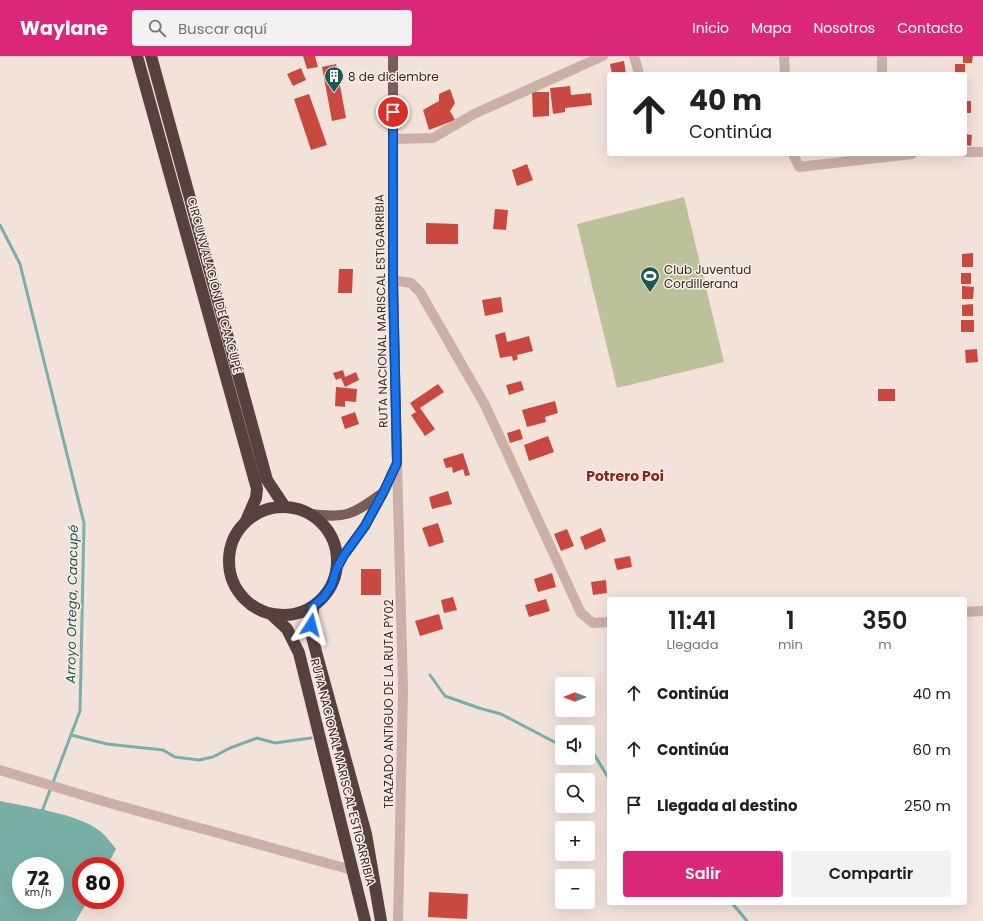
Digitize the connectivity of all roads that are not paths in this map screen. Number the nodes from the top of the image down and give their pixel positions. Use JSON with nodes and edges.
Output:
{"nodes":[{"id":1,"x":137,"y":56,"type":"edge"},
{"id":2,"x":151,"y":56,"type":"edge"},
{"id":3,"x":394,"y":56,"type":"edge"},
{"id":4,"x":603,"y":56,"type":"edge"},
{"id":5,"x":634,"y":56,"type":"edge"},
{"id":6,"x":784,"y":56,"type":"edge"},
{"id":7,"x":882,"y":56,"type":"edge"},
{"id":8,"x":638,"y":72,"type":"edge"},
{"id":9,"x":785,"y":72,"type":"edge"},
{"id":10,"x":882,"y":72,"type":"edge"},
{"id":11,"x":393,"y":139,"type":"junction"},
{"id":12,"x":967,"y":152,"type":"edge"},
{"id":13,"x":983,"y":152,"type":"edge"},
{"id":14,"x":794,"y":156,"type":"edge"},
{"id":15,"x":880,"y":156,"type":"edge"},
{"id":16,"x":393,"y":280,"type":"junction"},
{"id":17,"x":397,"y":463,"type":"junction"},
{"id":18,"x":384,"y":491,"type":"junction"},
{"id":19,"x":285,"y":507,"type":"junction"},
{"id":20,"x":309,"y":514,"type":"junction"},
{"id":21,"x":246,"y":521,"type":"junction"},
{"id":22,"x":336,"y":570,"type":"junction"},
{"id":23,"x":312,"y":607,"type":"junction"},
{"id":24,"x":983,"y":611,"type":"edge"},
{"id":25,"x":967,"y":612,"type":"edge"},
{"id":26,"x":271,"y":614,"type":"junction"},
{"id":27,"x":607,"y":622,"type":"edge"},
{"id":28,"x":0,"y":770,"type":"edge"},
{"id":29,"x":352,"y":870,"type":"junction"},
{"id":30,"x":365,"y":921,"type":"edge"},
{"id":31,"x":381,"y":921,"type":"edge"},
{"id":32,"x":398,"y":921,"type":"edge"}],
"edges":[{"from":1,"to":21,"type":"highway","name":"CIRCUNVALACIÓN DE CAACUPÉ"},
{"from":2,"to":19,"type":"highway","name":"CIRCUNVALACIÓN DE CAACUPÉ"},
{"from":3,"to":11,"type":"main road","name":"RUTA NACIONAL MARISCAL ESTIGARRIBIA"},
{"from":4,"to":11,"type":"street"},
{"from":5,"to":8,"type":"street"},
{"from":6,"to":9,"type":"street"},
{"from":7,"to":10,"type":"street"},
{"from":11,"to":16,"type":"main road","name":"RUTA NACIONAL MARISCAL ESTIGARRIBIA"},
{"from":12,"to":13,"type":"street"},
{"from":14,"to":15,"type":"street"},
{"from":16,"to":17,"type":"main road","name":"RUTA NACIONAL MARISCAL ESTIGARRIBIA"},
{"from":16,"to":27,"type":"street"},
{"from":17,"to":18,"type":"main road","name":"RUTA NACIONAL MARISCAL ESTIGARRIBIA"},
{"from":17,"to":32,"type":"street","name":"TRAZADO ANTIGUO DE LA RUTA PY02"},
{"from":18,"to":20,"type":"main road"},
{"from":18,"to":22,"type":"main road","name":"RUTA NACIONAL MARISCAL ESTIGARRIBIA"},
{"from":19,"to":20,"type":"highway"},
{"from":19,"to":21,"type":"highway"},
{"from":20,"to":22,"type":"highway"},
{"from":21,"to":26,"type":"highway"},
{"from":22,"to":23,"type":"highway"},
{"from":23,"to":26,"type":"highway"},
{"from":23,"to":31,"type":"highway","name":"RUTA NACIONAL MARISCAL ESTIGARRIBIA"},
{"from":24,"to":25,"type":"street"},
{"from":26,"to":29,"type":"highway","name":"RUTA NACIONAL MARISCAL ESTIGARRIBIA"},
{"from":28,"to":29,"type":"street"},
{"from":29,"to":30,"type":"highway","name":"RUTA NACIONAL MARISCAL ESTIGARRIBIA"}]}
